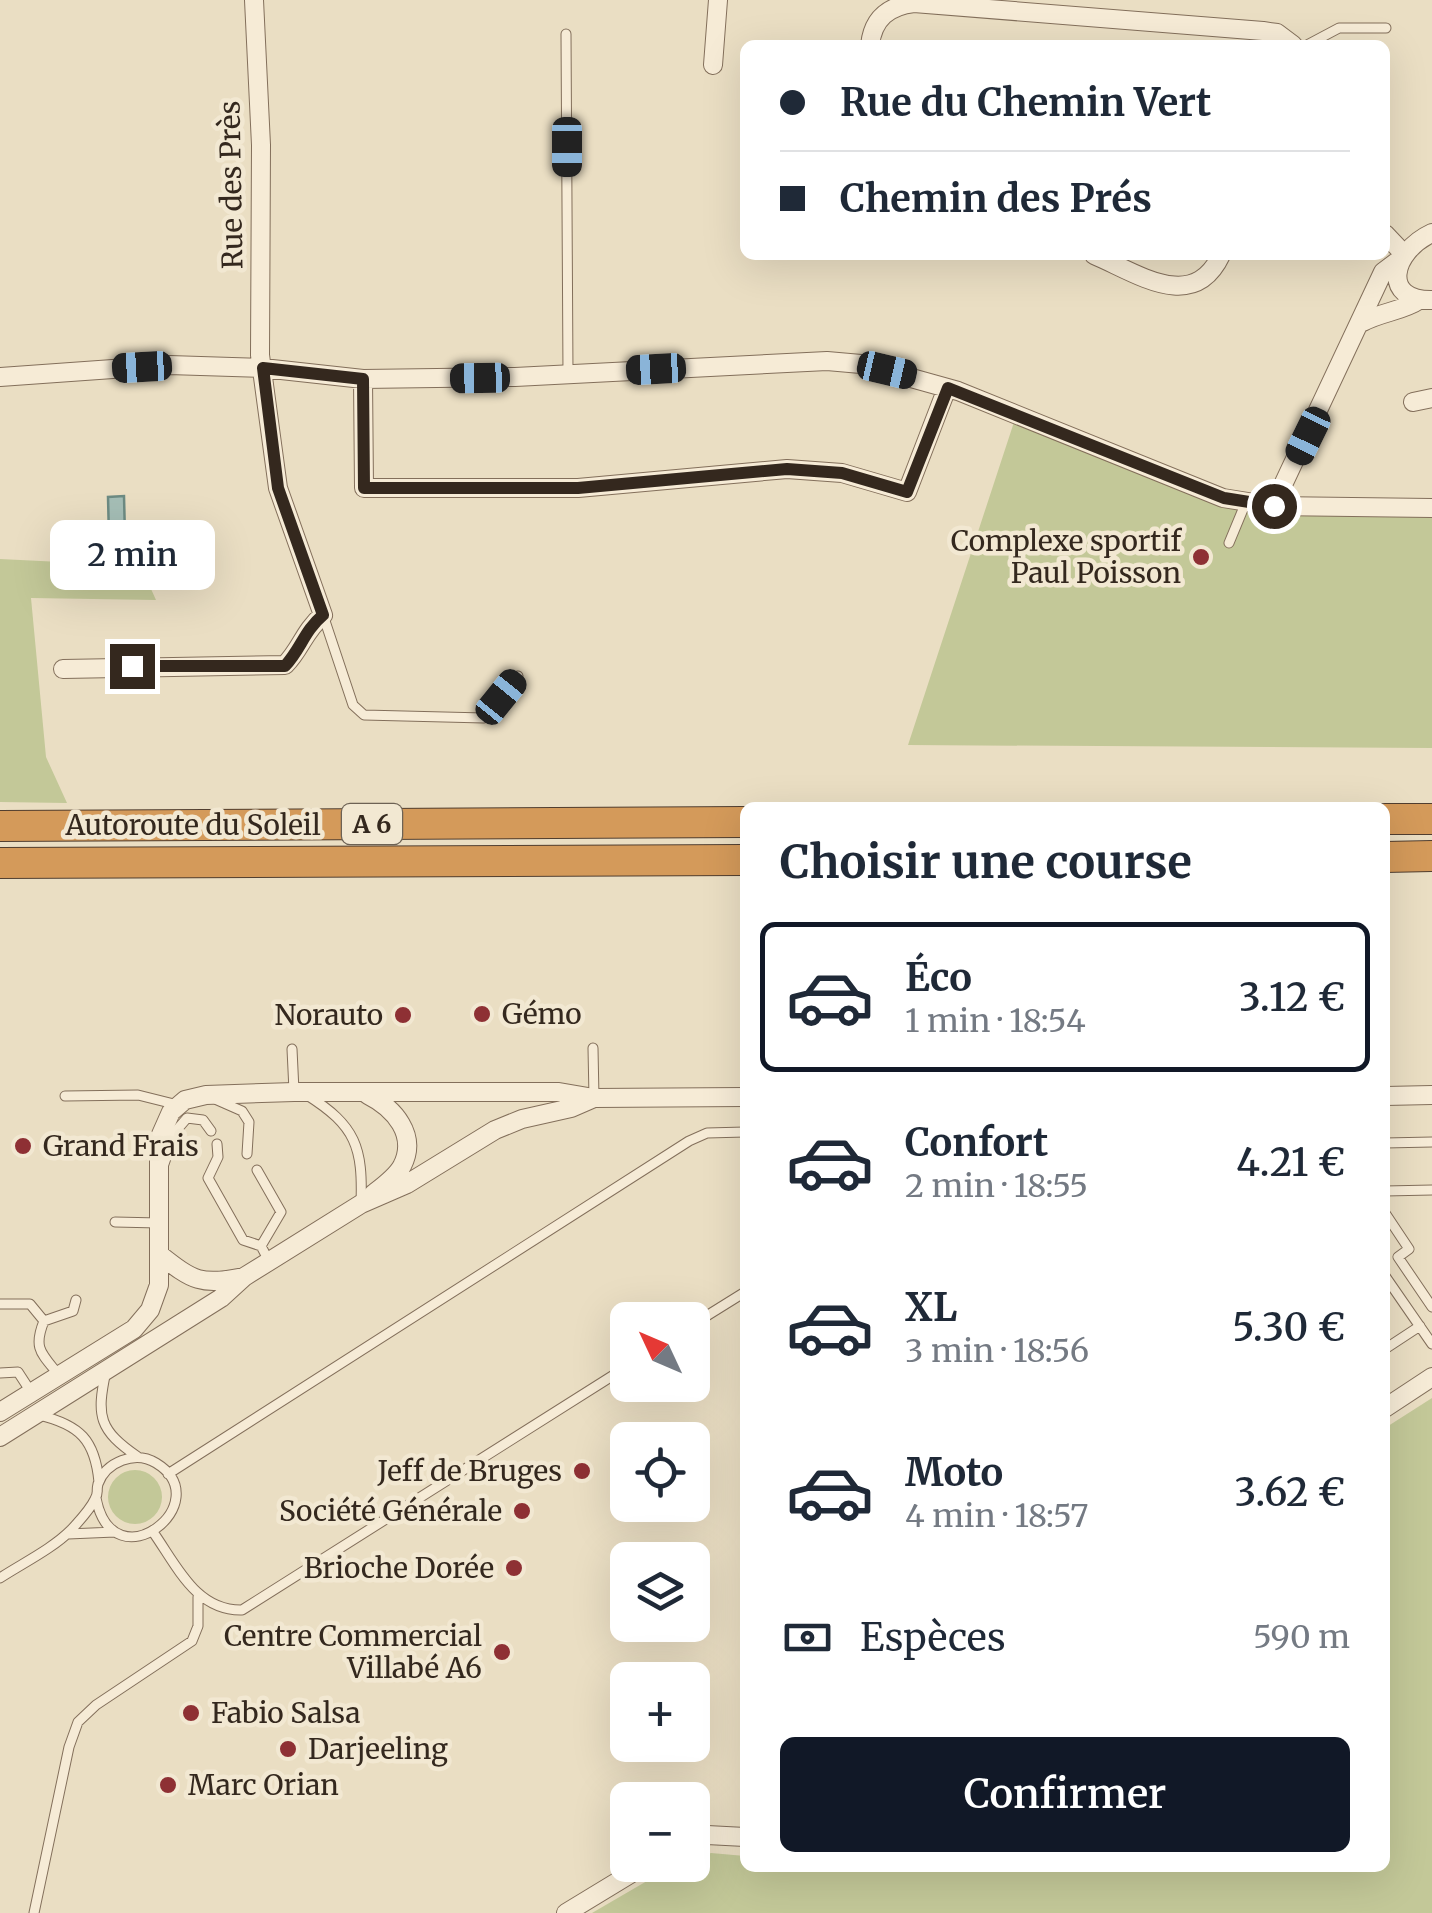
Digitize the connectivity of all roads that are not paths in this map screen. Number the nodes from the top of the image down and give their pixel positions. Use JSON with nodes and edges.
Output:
{"nodes":[{"id":1,"x":254,"y":0,"type":"edge"},
{"id":2,"x":718,"y":0,"type":"edge"},
{"id":3,"x":1386,"y":28,"type":"dead end"},
{"id":4,"x":566,"y":34,"type":"dead end"},
{"id":5,"x":871,"y":40,"type":"edge"},
{"id":6,"x":1286,"y":40,"type":"edge"},
{"id":7,"x":1316,"y":40,"type":"edge"},
{"id":8,"x":713,"y":65,"type":"dead end"},
{"id":9,"x":1432,"y":233,"type":"edge"},
{"id":10,"x":1390,"y":241,"type":"edge"},
{"id":11,"x":1401,"y":257,"type":"junction"},
{"id":12,"x":1106,"y":260,"type":"edge"},
{"id":13,"x":1218,"y":260,"type":"edge"},
{"id":14,"x":1426,"y":300,"type":"edge"},
{"id":15,"x":1363,"y":322,"type":"junction"},
{"id":16,"x":263,"y":368,"type":"junction"},
{"id":17,"x":568,"y":374,"type":"junction"},
{"id":18,"x":0,"y":378,"type":"edge"},
{"id":19,"x":363,"y":379,"type":"junction"},
{"id":20,"x":948,"y":388,"type":"junction"},
{"id":21,"x":1432,"y":398,"type":"edge"},
{"id":22,"x":1412,"y":402,"type":"dead end"},
{"id":23,"x":1246,"y":502,"type":"junction"},
{"id":24,"x":1274,"y":506,"type":"junction"},
{"id":25,"x":1432,"y":508,"type":"edge"},
{"id":26,"x":1230,"y":543,"type":"dead end"},
{"id":27,"x":323,"y":615,"type":"junction"},
{"id":28,"x":62,"y":668,"type":"dead end"},
{"id":29,"x":518,"y":676,"type":"dead end"},
{"id":30,"x":1432,"y":818,"type":"edge"},
{"id":31,"x":1390,"y":819,"type":"edge"},
{"id":32,"x":740,"y":822,"type":"edge"},
{"id":33,"x":0,"y":826,"type":"edge"},
{"id":34,"x":1432,"y":856,"type":"edge"},
{"id":35,"x":1390,"y":857,"type":"edge"},
{"id":36,"x":740,"y":860,"type":"edge"},
{"id":37,"x":0,"y":863,"type":"edge"},
{"id":38,"x":593,"y":1048,"type":"dead end"},
{"id":39,"x":292,"y":1049,"type":"dead end"},
{"id":40,"x":298,"y":1092,"type":"junction"},
{"id":41,"x":364,"y":1093,"type":"junction"},
{"id":42,"x":206,"y":1094,"type":"junction"},
{"id":43,"x":64,"y":1096,"type":"dead end"},
{"id":44,"x":1390,"y":1096,"type":"edge"},
{"id":45,"x":1432,"y":1096,"type":"edge"},
{"id":46,"x":740,"y":1097,"type":"edge"},
{"id":47,"x":594,"y":1098,"type":"junction"},
{"id":48,"x":178,"y":1105,"type":"junction"},
{"id":49,"x":211,"y":1131,"type":"dead end"},
{"id":50,"x":740,"y":1132,"type":"edge"},
{"id":51,"x":1432,"y":1142,"type":"edge"},
{"id":52,"x":1390,"y":1143,"type":"edge"},
{"id":53,"x":218,"y":1144,"type":"dead end"},
{"id":54,"x":247,"y":1154,"type":"dead end"},
{"id":55,"x":257,"y":1170,"type":"dead end"},
{"id":56,"x":158,"y":1182,"type":"junction"},
{"id":57,"x":1432,"y":1190,"type":"edge"},
{"id":58,"x":1390,"y":1191,"type":"edge"},
{"id":59,"x":361,"y":1204,"type":"junction"},
{"id":60,"x":1390,"y":1220,"type":"edge"},
{"id":61,"x":115,"y":1222,"type":"dead end"},
{"id":62,"x":160,"y":1223,"type":"junction"},
{"id":63,"x":160,"y":1254,"type":"junction"},
{"id":64,"x":265,"y":1254,"type":"junction"},
{"id":65,"x":244,"y":1277,"type":"junction"},
{"id":66,"x":1390,"y":1283,"type":"edge"},
{"id":67,"x":740,"y":1295,"type":"edge"},
{"id":68,"x":76,"y":1300,"type":"dead end"},
{"id":69,"x":0,"y":1304,"type":"edge"},
{"id":70,"x":1432,"y":1307,"type":"edge"},
{"id":71,"x":710,"y":1314,"type":"edge"},
{"id":72,"x":44,"y":1321,"type":"junction"},
{"id":73,"x":1420,"y":1326,"type":"junction"},
{"id":74,"x":1432,"y":1344,"type":"edge"},
{"id":75,"x":1390,"y":1347,"type":"edge"},
{"id":76,"x":106,"y":1371,"type":"junction"},
{"id":77,"x":0,"y":1373,"type":"edge"},
{"id":78,"x":58,"y":1374,"type":"junction"},
{"id":79,"x":610,"y":1377,"type":"edge"},
{"id":80,"x":1432,"y":1377,"type":"edge"},
{"id":81,"x":32,"y":1392,"type":"junction"},
{"id":82,"x":1390,"y":1405,"type":"edge"},
{"id":83,"x":0,"y":1412,"type":"edge"},
{"id":84,"x":37,"y":1414,"type":"junction"},
{"id":85,"x":0,"y":1437,"type":"edge"},
{"id":86,"x":138,"y":1457,"type":"junction"},
{"id":87,"x":168,"y":1474,"type":"junction"},
{"id":88,"x":99,"y":1482,"type":"junction"},
{"id":89,"x":96,"y":1498,"type":"junction"},
{"id":90,"x":118,"y":1532,"type":"junction"},
{"id":91,"x":153,"y":1532,"type":"junction"},
{"id":92,"x":68,"y":1534,"type":"junction"},
{"id":93,"x":0,"y":1578,"type":"edge"},
{"id":94,"x":198,"y":1596,"type":"junction"},
{"id":95,"x":710,"y":1835,"type":"edge"},
{"id":96,"x":740,"y":1837,"type":"edge"},
{"id":97,"x":617,"y":1882,"type":"edge"},
{"id":98,"x":34,"y":1913,"type":"edge"},
{"id":99,"x":566,"y":1913,"type":"edge"}],
"edges":[{"from":1,"to":16,"type":"street","name":"Rue des Près"},
{"from":2,"to":8,"type":"street"},
{"from":3,"to":7,"type":"lane"},
{"from":4,"to":17,"type":"lane"},
{"from":5,"to":6,"type":"street"},
{"from":9,"to":11,"type":"street"},
{"from":10,"to":11,"type":"street"},
{"from":11,"to":14,"type":"street"},
{"from":11,"to":15,"type":"street"},
{"from":12,"to":13,"type":"street"},
{"from":14,"to":15,"type":"street"},
{"from":15,"to":24,"type":"street"},
{"from":16,"to":18,"type":"street"},
{"from":16,"to":19,"type":"street"},
{"from":16,"to":27,"type":"street","name":"Rue des Près"},
{"from":17,"to":19,"type":"street"},
{"from":17,"to":20,"type":"street"},
{"from":19,"to":20,"type":"street"},
{"from":20,"to":23,"type":"street"},
{"from":21,"to":22,"type":"street"},
{"from":23,"to":24,"type":"street"},
{"from":23,"to":26,"type":"lane"},
{"from":24,"to":25,"type":"street"},
{"from":27,"to":28,"type":"street"},
{"from":27,"to":29,"type":"lane"},
{"from":30,"to":31,"type":"highway"},
{"from":32,"to":33,"type":"highway","name":"Autoroute du Soleil","number":"A 6"},
{"from":34,"to":35,"type":"highway"},
{"from":36,"to":37,"type":"highway","name":"Autoroute du Soleil","number":"A 6"},
{"from":38,"to":47,"type":"lane"},
{"from":39,"to":40,"type":"lane"},
{"from":40,"to":41,"type":"street"},
{"from":40,"to":42,"type":"street"},
{"from":40,"to":59,"type":"lane"},
{"from":41,"to":47,"type":"street"},
{"from":41,"to":59,"type":"street"},
{"from":42,"to":48,"type":"street"},
{"from":42,"to":54,"type":"lane"},
{"from":43,"to":48,"type":"lane"},
{"from":44,"to":45,"type":"street"},
{"from":46,"to":47,"type":"street"},
{"from":47,"to":59,"type":"street"},
{"from":48,"to":56,"type":"street"},
{"from":49,"to":56,"type":"lane"},
{"from":50,"to":87,"type":"lane"},
{"from":51,"to":52,"type":"lane"},
{"from":53,"to":64,"type":"lane"},
{"from":55,"to":64,"type":"lane"},
{"from":56,"to":62,"type":"street"},
{"from":57,"to":58,"type":"lane"},
{"from":59,"to":64,"type":"street"},
{"from":60,"to":70,"type":"lane"},
{"from":61,"to":62,"type":"lane"},
{"from":62,"to":63,"type":"street"},
{"from":63,"to":65,"type":"street"},
{"from":63,"to":78,"type":"street"},
{"from":64,"to":65,"type":"street"},
{"from":65,"to":76,"type":"street"},
{"from":66,"to":73,"type":"lane"},
{"from":67,"to":71,"type":"lane"},
{"from":68,"to":72,"type":"lane"},
{"from":69,"to":72,"type":"lane"},
{"from":72,"to":78,"type":"lane"},
{"from":73,"to":74,"type":"lane"},
{"from":73,"to":75,"type":"lane"},
{"from":76,"to":84,"type":"street"},
{"from":76,"to":86,"type":"lane"},
{"from":77,"to":81,"type":"lane"},
{"from":78,"to":81,"type":"street"},
{"from":79,"to":94,"type":"lane"},
{"from":80,"to":82,"type":"street"},
{"from":81,"to":83,"type":"street"},
{"from":84,"to":85,"type":"street"},
{"from":84,"to":88,"type":"lane"},
{"from":86,"to":87,"type":"lane"},
{"from":86,"to":88,"type":"lane"},
{"from":87,"to":91,"type":"lane"},
{"from":88,"to":89,"type":"lane"},
{"from":89,"to":90,"type":"lane"},
{"from":89,"to":92,"type":"lane"},
{"from":90,"to":91,"type":"lane"},
{"from":90,"to":92,"type":"lane"},
{"from":91,"to":94,"type":"lane"},
{"from":92,"to":93,"type":"lane"},
{"from":94,"to":98,"type":"lane"},
{"from":95,"to":96,"type":"street"},
{"from":97,"to":99,"type":"street"}]}
